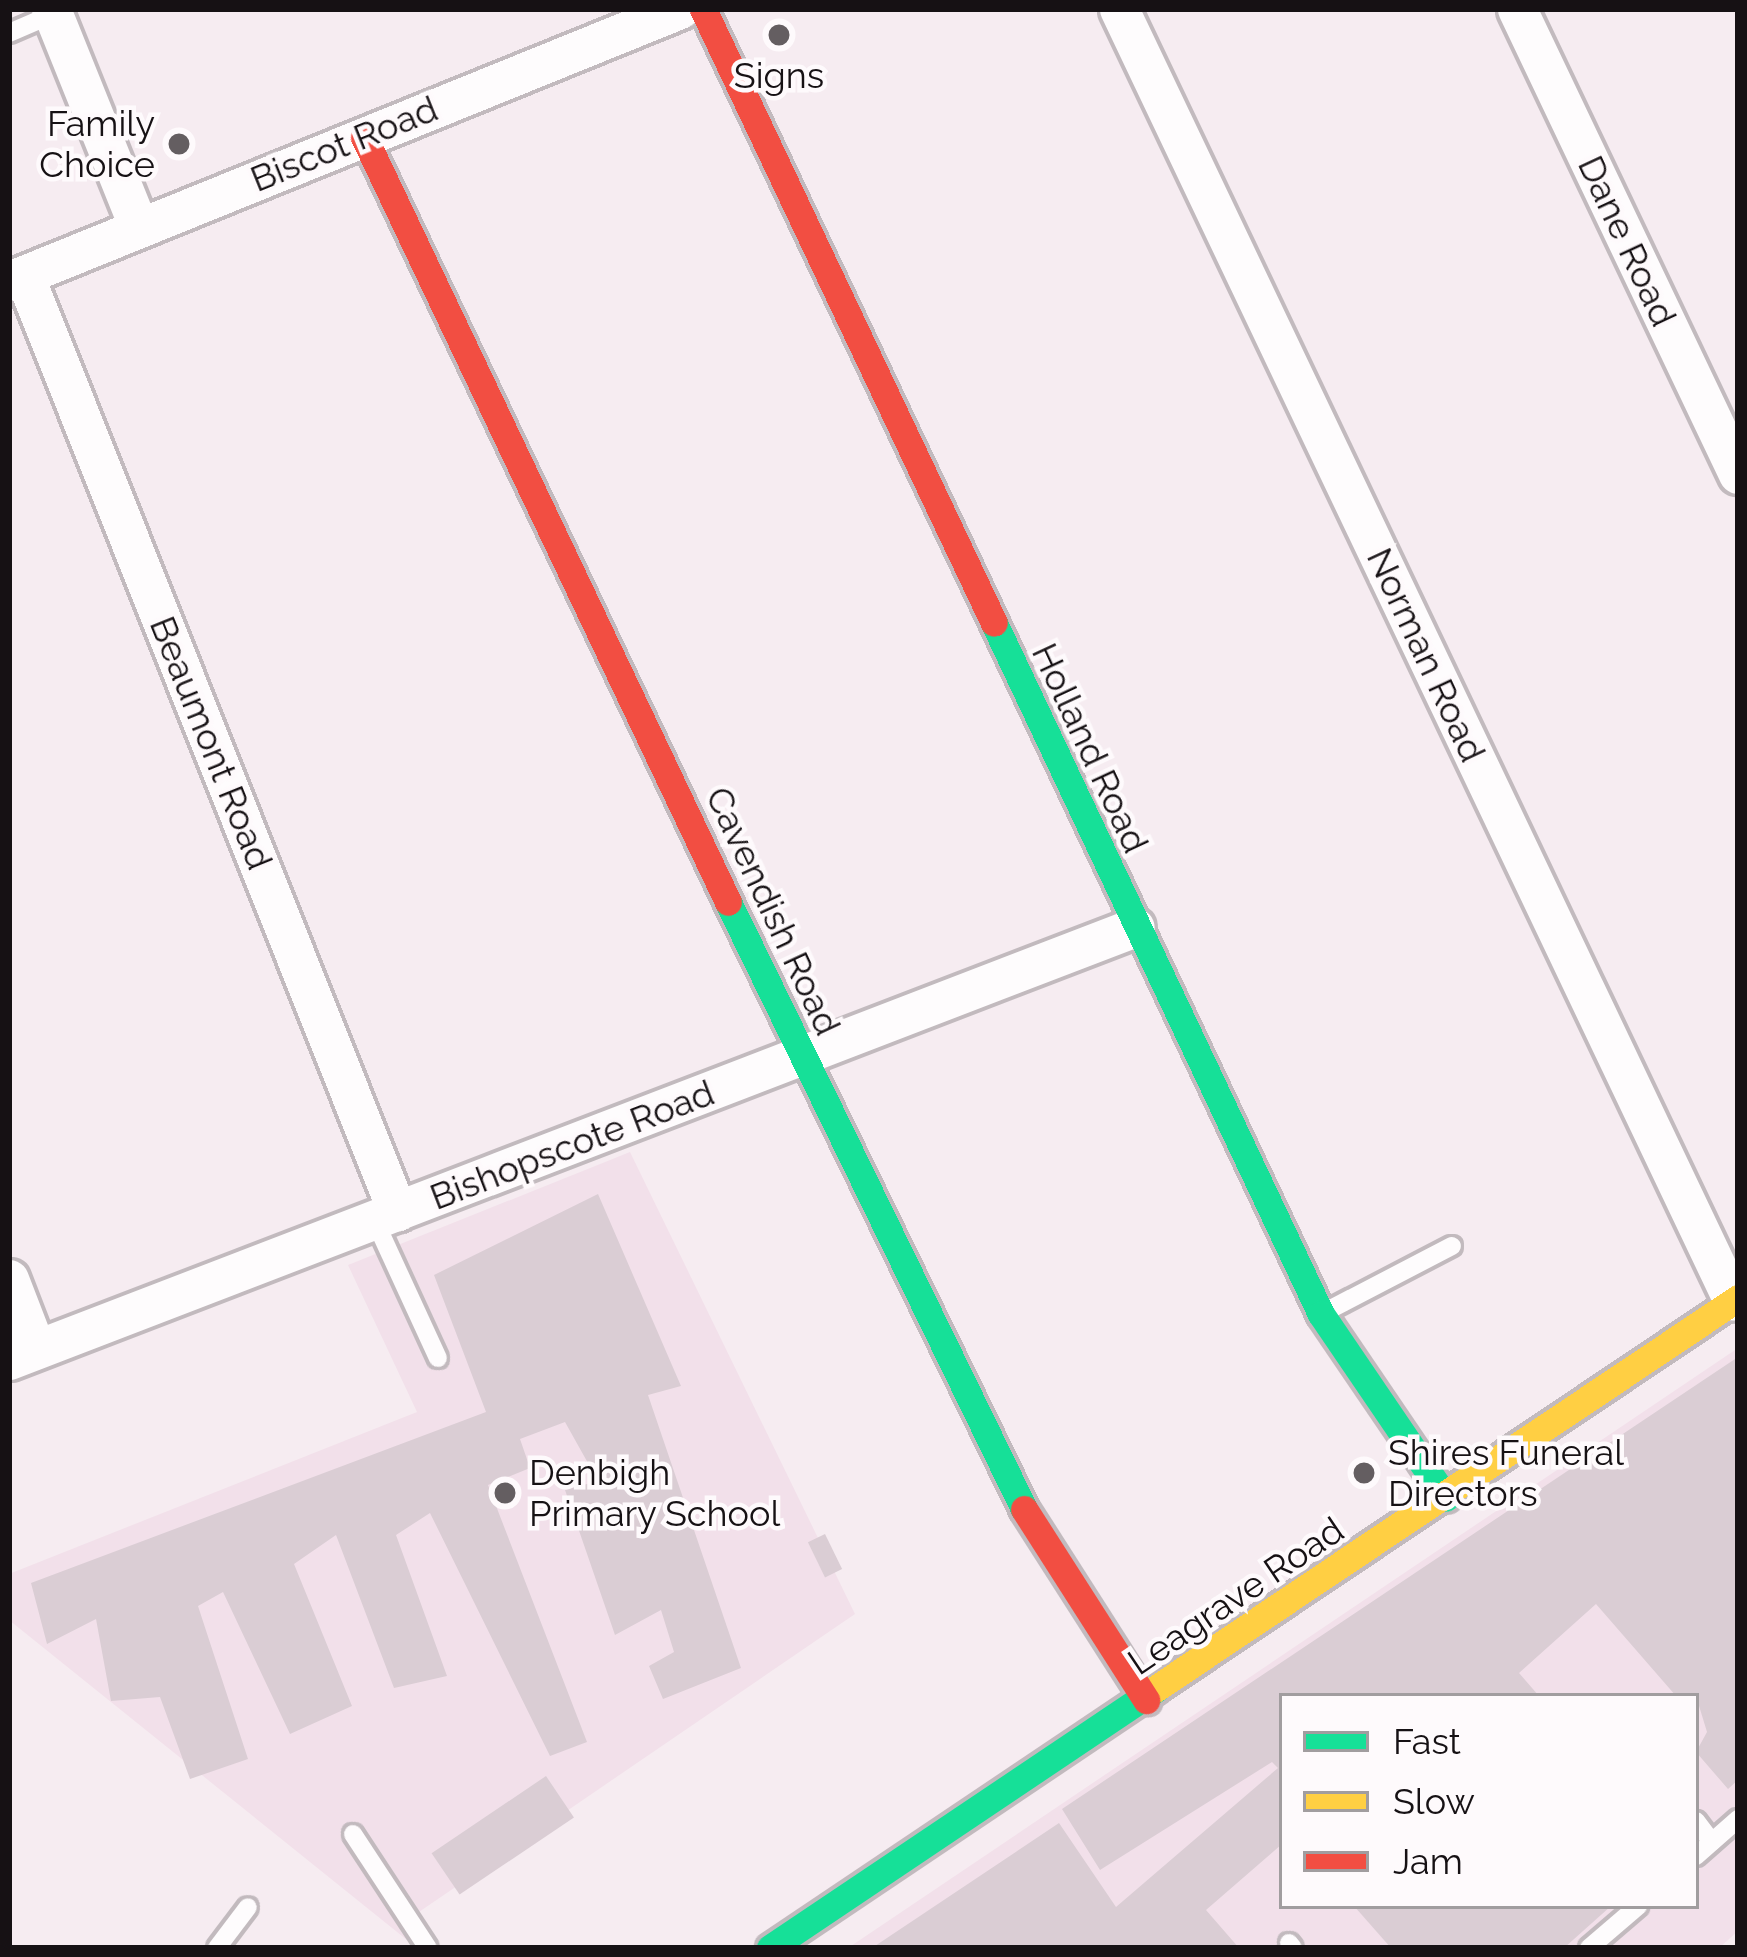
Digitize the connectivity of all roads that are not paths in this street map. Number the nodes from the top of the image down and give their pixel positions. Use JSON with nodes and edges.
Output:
{"nodes":[{"id":1,"x":680,"y":9,"type":"edge"},
{"id":2,"x":703,"y":9,"type":"edge"},
{"id":3,"x":1119,"y":9,"type":"edge"},
{"id":4,"x":1517,"y":9,"type":"edge"},
{"id":5,"x":52,"y":12,"type":"edge"},
{"id":6,"x":9,"y":33,"type":"edge"},
{"id":7,"x":364,"y":137,"type":"junction"},
{"id":8,"x":140,"y":228,"type":"junction"},
{"id":9,"x":17,"y":278,"type":"edge"},
{"id":10,"x":1738,"y":474,"type":"edge"},
{"id":11,"x":1135,"y":927,"type":"junction"},
{"id":12,"x":802,"y":1058,"type":"junction"},
{"id":13,"x":386,"y":1215,"type":"junction"},
{"id":14,"x":1452,"y":1246,"type":"dead end"},
{"id":15,"x":9,"y":1280,"type":"edge"},
{"id":16,"x":1735,"y":1300,"type":"edge"},
{"id":17,"x":1321,"y":1314,"type":"junction"},
{"id":18,"x":22,"y":1354,"type":"edge"},
{"id":19,"x":438,"y":1358,"type":"dead end"},
{"id":20,"x":1446,"y":1498,"type":"junction"},
{"id":21,"x":1146,"y":1700,"type":"junction"},
{"id":22,"x":1738,"y":1819,"type":"edge"},
{"id":23,"x":1699,"y":1825,"type":"edge"},
{"id":24,"x":353,"y":1834,"type":"dead end"},
{"id":25,"x":1712,"y":1842,"type":"junction"},
{"id":26,"x":1699,"y":1853,"type":"edge"},
{"id":27,"x":248,"y":1907,"type":"dead end"},
{"id":28,"x":1634,"y":1909,"type":"edge"},
{"id":29,"x":218,"y":1948,"type":"edge"},
{"id":30,"x":428,"y":1948,"type":"edge"},
{"id":31,"x":770,"y":1948,"type":"edge"},
{"id":32,"x":1589,"y":1948,"type":"edge"}],
"edges":[{"from":1,"to":7,"type":"street","name":"Biscot Road"},
{"from":2,"to":11,"type":"street","name":"Holland Road"},
{"from":3,"to":16,"type":"street","name":"Norman Road"},
{"from":4,"to":10,"type":"street","name":"Dane Road"},
{"from":5,"to":6,"type":"lane"},
{"from":5,"to":8,"type":"street"},
{"from":7,"to":8,"type":"street","name":"Biscot Road"},
{"from":7,"to":12,"type":"street","name":"Cavendish Road"},
{"from":8,"to":9,"type":"street","name":"Biscot Road"},
{"from":9,"to":13,"type":"street","name":"Beaumont Road"},
{"from":11,"to":12,"type":"street","name":"Bishopscote Road"},
{"from":11,"to":17,"type":"street","name":"Holland Road"},
{"from":12,"to":13,"type":"street","name":"Bishopscote Road"},
{"from":12,"to":21,"type":"street","name":"Cavendish Road"},
{"from":13,"to":18,"type":"street","name":"Bishopscote Road"},
{"from":13,"to":19,"type":"lane"},
{"from":14,"to":17,"type":"lane"},
{"from":15,"to":18,"type":"street"},
{"from":16,"to":20,"type":"street","name":"Leagrave Road"},
{"from":17,"to":20,"type":"street","name":"Holland Road"},
{"from":20,"to":21,"type":"street","name":"Leagrave Road"},
{"from":21,"to":31,"type":"street","name":"Leagrave Road"},
{"from":22,"to":25,"type":"lane"},
{"from":23,"to":25,"type":"lane"},
{"from":24,"to":30,"type":"lane"},
{"from":25,"to":26,"type":"lane"},
{"from":27,"to":29,"type":"lane"},
{"from":28,"to":32,"type":"lane"}]}
